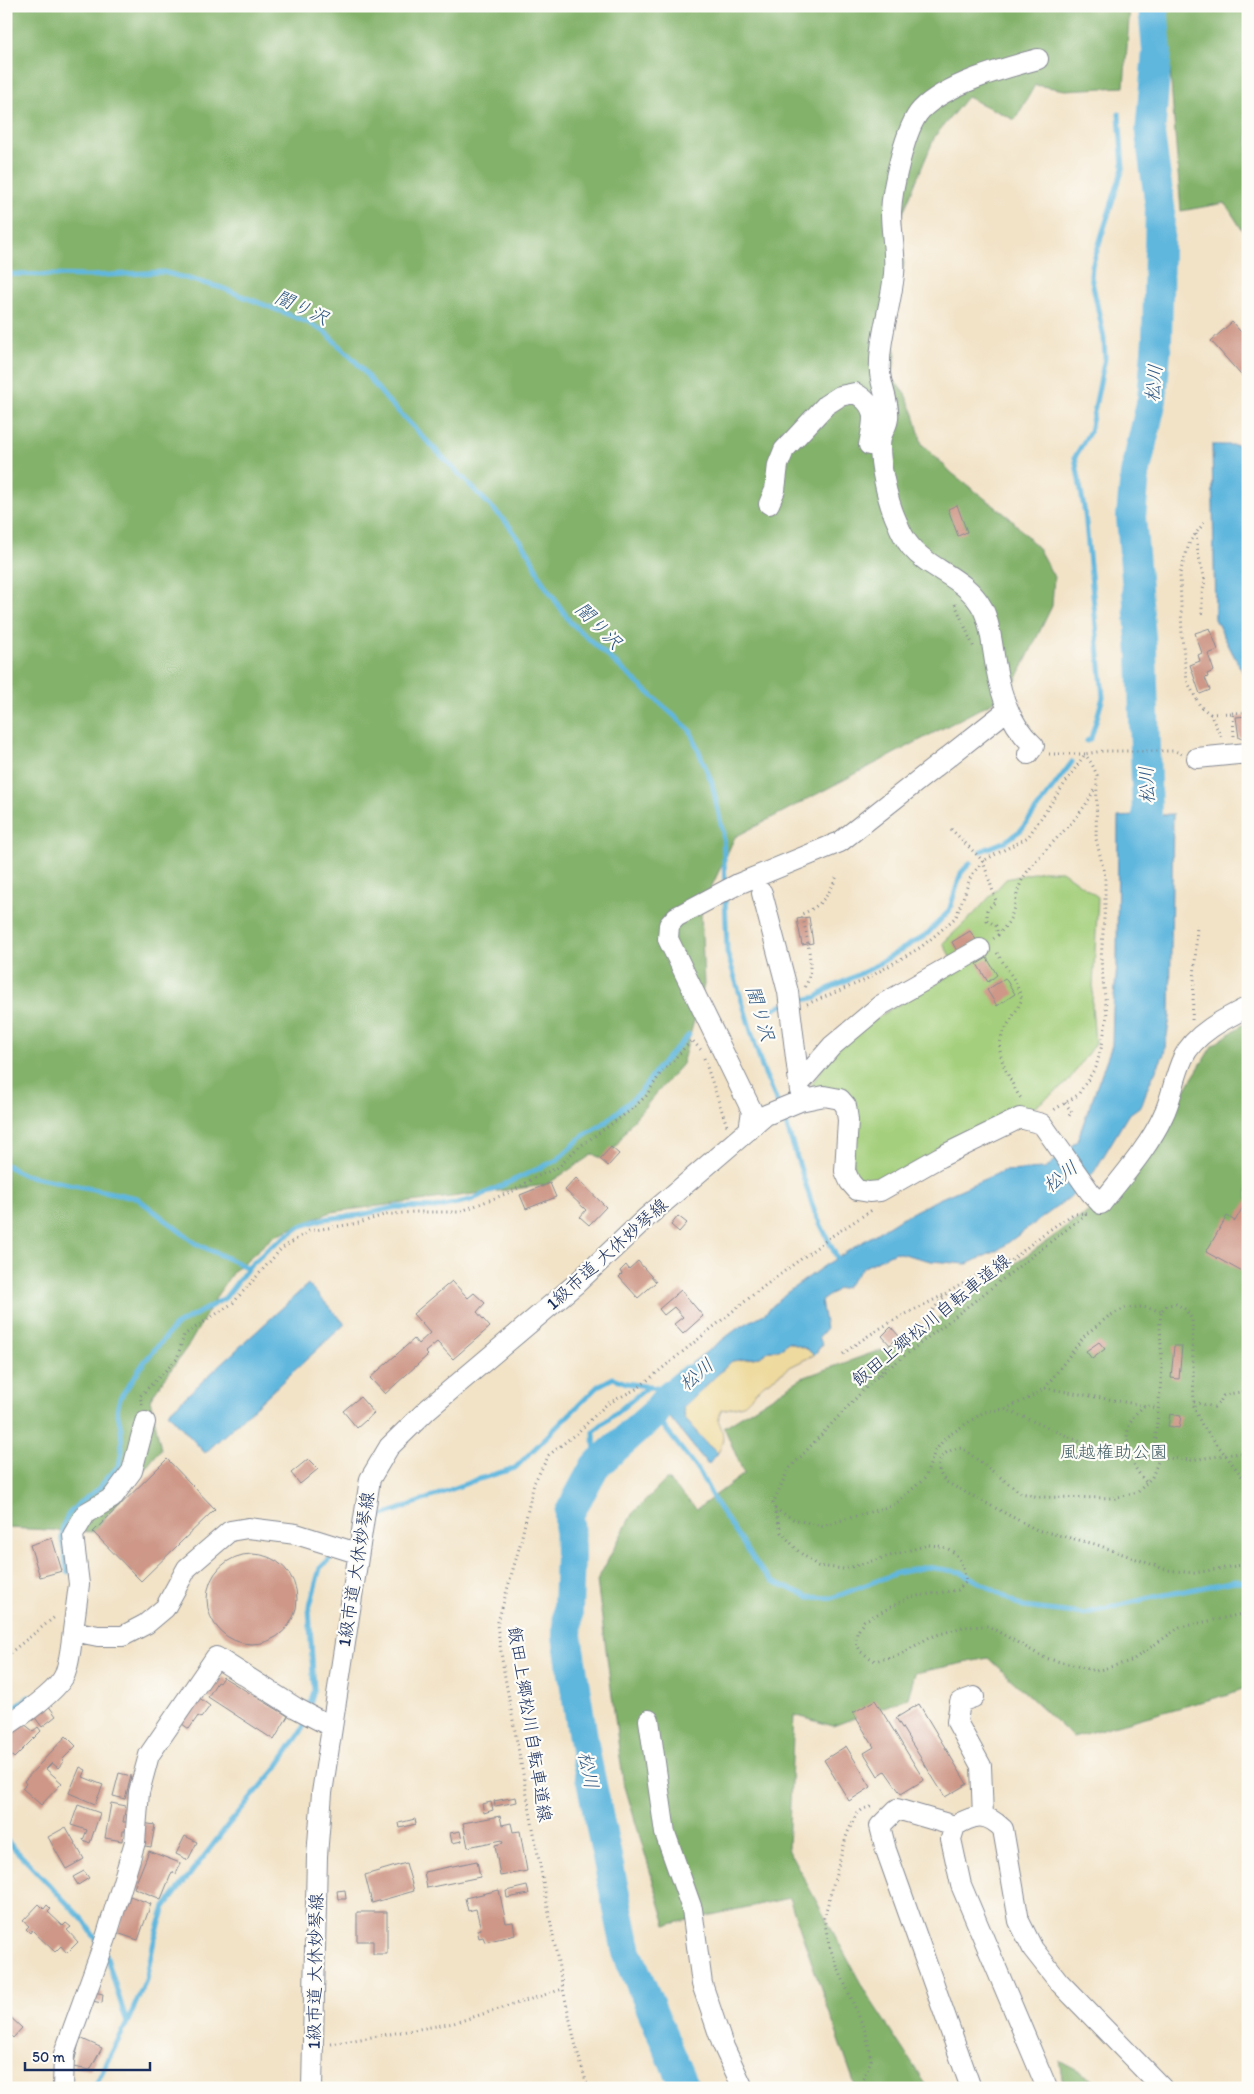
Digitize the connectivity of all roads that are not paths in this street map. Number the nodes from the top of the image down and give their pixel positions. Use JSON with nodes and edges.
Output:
{"nodes":[{"id":1,"x":1038,"y":59,"type":"dead end"},
{"id":2,"x":882,"y":462,"type":"junction"},
{"id":3,"x":769,"y":504,"type":"dead end"},
{"id":4,"x":1009,"y":713,"type":"junction"},
{"id":5,"x":1028,"y":754,"type":"road end"},
{"id":6,"x":1236,"y":754,"type":"edge"},
{"id":7,"x":1197,"y":758,"type":"dead end"},
{"id":8,"x":762,"y":893,"type":"dead end"},
{"id":9,"x":985,"y":945,"type":"road end"},
{"id":10,"x":1248,"y":1008,"type":"edge"},
{"id":11,"x":796,"y":1096,"type":"junction"},
{"id":12,"x":749,"y":1130,"type":"junction"},
{"id":13,"x":146,"y":1422,"type":"road end"},
{"id":14,"x":356,"y":1548,"type":"junction"},
{"id":15,"x":73,"y":1631,"type":"junction"},
{"id":16,"x":974,"y":1697,"type":"dead end"},
{"id":17,"x":649,"y":1720,"type":"dead end"},
{"id":18,"x":324,"y":1723,"type":"junction"},
{"id":19,"x":6,"y":1726,"type":"edge"},
{"id":20,"x":983,"y":1816,"type":"junction"},
{"id":21,"x":955,"y":1826,"type":"junction"},
{"id":22,"x":63,"y":2088,"type":"edge"},
{"id":23,"x":312,"y":2088,"type":"edge"},
{"id":24,"x":743,"y":2088,"type":"edge"},
{"id":25,"x":971,"y":2088,"type":"edge"},
{"id":26,"x":1047,"y":2088,"type":"edge"},
{"id":27,"x":1162,"y":2088,"type":"edge"}],
"edges":[{"from":1,"to":2,"type":"street"},
{"from":2,"to":3,"type":"street"},
{"from":2,"to":4,"type":"street"},
{"from":4,"to":5,"type":"street"},
{"from":4,"to":12,"type":"street"},
{"from":6,"to":7,"type":"street"},
{"from":8,"to":11,"type":"street"},
{"from":9,"to":11,"type":"street"},
{"from":10,"to":11,"type":"street","name":"1級市道 大休妙琴線"},
{"from":11,"to":12,"type":"street","name":"1級市道 大休妙琴線"},
{"from":12,"to":14,"type":"street","name":"1級市道 大休妙琴線"},
{"from":13,"to":15,"type":"street"},
{"from":14,"to":15,"type":"street"},
{"from":14,"to":18,"type":"street","name":"1級市道 大休妙琴線"},
{"from":15,"to":19,"type":"street"},
{"from":16,"to":20,"type":"street"},
{"from":17,"to":24,"type":"street"},
{"from":18,"to":22,"type":"street"},
{"from":18,"to":23,"type":"street","name":"1級市道 大休妙琴線"},
{"from":20,"to":21,"type":"street"},
{"from":20,"to":27,"type":"street"},
{"from":21,"to":25,"type":"street"},
{"from":21,"to":26,"type":"street"}]}
